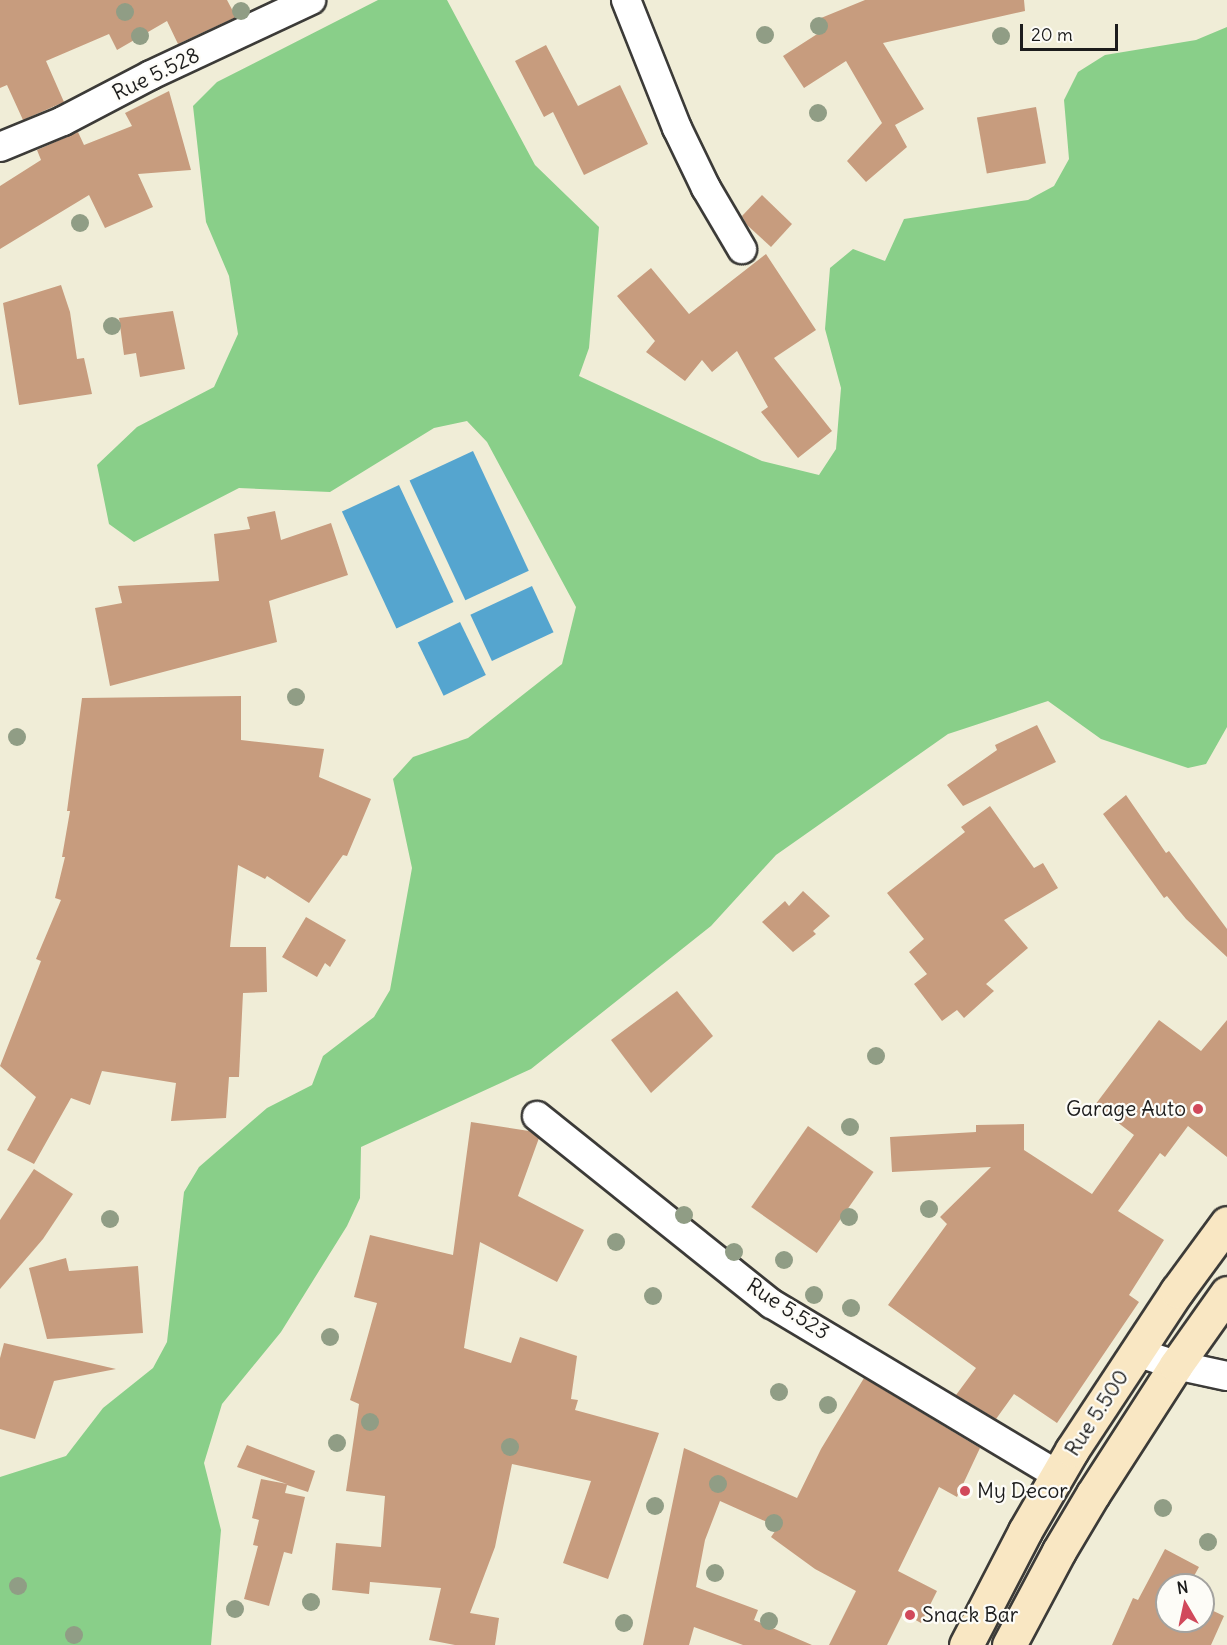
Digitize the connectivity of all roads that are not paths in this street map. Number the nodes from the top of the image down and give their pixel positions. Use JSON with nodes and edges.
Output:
{"nodes":[{"id":1,"x":311,"y":0,"type":"edge"},
{"id":2,"x":626,"y":0,"type":"edge"},
{"id":3,"x":0,"y":147,"type":"edge"},
{"id":4,"x":742,"y":249,"type":"dead end"},
{"id":5,"x":537,"y":1116,"type":"dead end"},
{"id":6,"x":1227,"y":1224,"type":"edge"},
{"id":7,"x":1227,"y":1293,"type":"edge"},
{"id":8,"x":1136,"y":1352,"type":"junction"},
{"id":9,"x":1176,"y":1365,"type":"junction"},
{"id":10,"x":1227,"y":1376,"type":"edge"},
{"id":11,"x":1058,"y":1475,"type":"junction"},
{"id":12,"x":966,"y":1645,"type":"edge"},
{"id":13,"x":1009,"y":1645,"type":"edge"}],
"edges":[{"from":1,"to":3,"type":"street","name":"Rue 5.528"},
{"from":2,"to":4,"type":"street"},
{"from":5,"to":11,"type":"street","name":"Rue 5.523"},
{"from":6,"to":8,"type":"main road","name":"Rue 5.500"},
{"from":7,"to":9,"type":"main road","name":"Rue 5.500"},
{"from":8,"to":9,"type":"street"},
{"from":8,"to":11,"type":"main road","name":"Rue 5.500"},
{"from":9,"to":10,"type":"street"},
{"from":9,"to":13,"type":"main road","name":"Rue 5.500"},
{"from":11,"to":12,"type":"main road","name":"Rue 5.500"}]}
